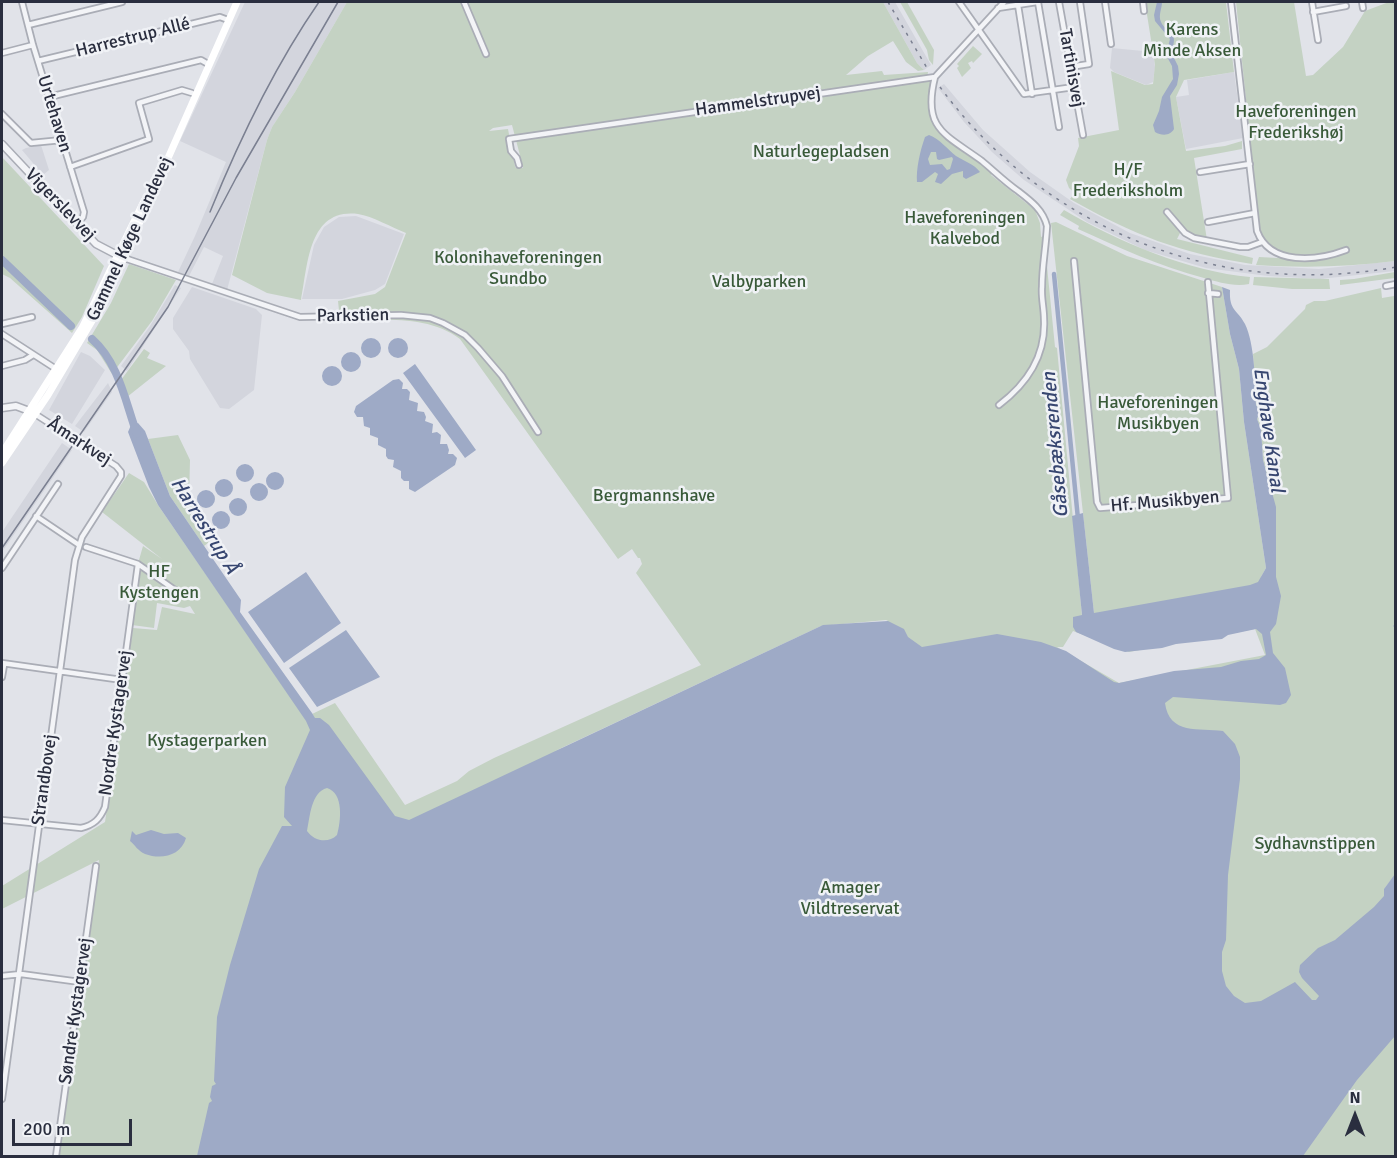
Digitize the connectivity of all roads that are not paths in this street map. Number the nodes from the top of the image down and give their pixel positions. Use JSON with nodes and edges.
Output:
{"nodes":[{"id":1,"x":22,"y":2,"type":"edge"},
{"id":2,"x":122,"y":2,"type":"edge"},
{"id":3,"x":235,"y":2,"type":"edge"},
{"id":4,"x":464,"y":2,"type":"edge"},
{"id":5,"x":959,"y":2,"type":"edge"},
{"id":6,"x":1004,"y":2,"type":"edge"},
{"id":7,"x":1038,"y":2,"type":"edge"},
{"id":8,"x":1059,"y":2,"type":"edge"},
{"id":9,"x":1080,"y":2,"type":"edge"},
{"id":10,"x":1105,"y":2,"type":"edge"},
{"id":11,"x":1143,"y":2,"type":"edge"},
{"id":12,"x":1231,"y":2,"type":"edge"},
{"id":13,"x":1312,"y":2,"type":"edge"},
{"id":14,"x":1018,"y":5,"type":"junction"},
{"id":15,"x":1346,"y":6,"type":"dead end"},
{"id":16,"x":998,"y":8,"type":"junction"},
{"id":17,"x":1144,"y":11,"type":"dead end"},
{"id":18,"x":1313,"y":12,"type":"junction"},
{"id":19,"x":227,"y":19,"type":"junction"},
{"id":20,"x":28,"y":25,"type":"junction"},
{"id":21,"x":977,"y":30,"type":"junction"},
{"id":22,"x":1318,"y":40,"type":"dead end"},
{"id":23,"x":1111,"y":44,"type":"dead end"},
{"id":24,"x":33,"y":45,"type":"junction"},
{"id":25,"x":2,"y":53,"type":"edge"},
{"id":26,"x":486,"y":54,"type":"dead end"},
{"id":27,"x":38,"y":62,"type":"junction"},
{"id":28,"x":207,"y":63,"type":"junction"},
{"id":29,"x":1070,"y":67,"type":"junction"},
{"id":30,"x":935,"y":77,"type":"junction"},
{"id":31,"x":1074,"y":87,"type":"junction"},
{"id":32,"x":1053,"y":91,"type":"junction"},
{"id":33,"x":192,"y":93,"type":"junction"},
{"id":34,"x":1032,"y":94,"type":"junction"},
{"id":35,"x":50,"y":98,"type":"junction"},
{"id":36,"x":2,"y":114,"type":"edge"},
{"id":37,"x":1059,"y":127,"type":"dead end"},
{"id":38,"x":1083,"y":135,"type":"dead end"},
{"id":39,"x":62,"y":140,"type":"junction"},
{"id":40,"x":2,"y":144,"type":"edge"},
{"id":41,"x":1250,"y":164,"type":"junction"},
{"id":42,"x":519,"y":165,"type":"dead end"},
{"id":43,"x":70,"y":166,"type":"junction"},
{"id":44,"x":1200,"y":172,"type":"dead end"},
{"id":45,"x":1167,"y":212,"type":"dead end"},
{"id":46,"x":1255,"y":213,"type":"junction"},
{"id":47,"x":1208,"y":222,"type":"dead end"},
{"id":48,"x":76,"y":224,"type":"junction"},
{"id":49,"x":1262,"y":242,"type":"junction"},
{"id":50,"x":1346,"y":250,"type":"dead end"},
{"id":51,"x":121,"y":257,"type":"junction"},
{"id":52,"x":1074,"y":261,"type":"dead end"},
{"id":53,"x":1208,"y":282,"type":"dead end"},
{"id":54,"x":1395,"y":284,"type":"edge"},
{"id":55,"x":1386,"y":286,"type":"dead end"},
{"id":56,"x":1208,"y":293,"type":"junction"},
{"id":57,"x":1218,"y":294,"type":"dead end"},
{"id":58,"x":32,"y":316,"type":"dead end"},
{"id":59,"x":2,"y":324,"type":"edge"},
{"id":60,"x":2,"y":334,"type":"edge"},
{"id":61,"x":79,"y":339,"type":"junction"},
{"id":62,"x":33,"y":355,"type":"junction"},
{"id":63,"x":2,"y":366,"type":"edge"},
{"id":64,"x":56,"y":369,"type":"junction"},
{"id":65,"x":999,"y":405,"type":"dead end"},
{"id":66,"x":2,"y":408,"type":"edge"},
{"id":67,"x":28,"y":410,"type":"junction"},
{"id":68,"x":35,"y":414,"type":"junction"},
{"id":69,"x":538,"y":432,"type":"dead end"},
{"id":70,"x":2,"y":453,"type":"edge"},
{"id":71,"x":2,"y":464,"type":"edge"},
{"id":72,"x":121,"y":472,"type":"joint"},
{"id":73,"x":58,"y":483,"type":"dead end"},
{"id":74,"x":36,"y":516,"type":"junction"},
{"id":75,"x":79,"y":544,"type":"junction"},
{"id":76,"x":86,"y":547,"type":"dead end"},
{"id":77,"x":138,"y":564,"type":"junction"},
{"id":78,"x":2,"y":568,"type":"edge"},
{"id":79,"x":175,"y":590,"type":"dead end"},
{"id":80,"x":3,"y":664,"type":"edge"},
{"id":81,"x":60,"y":672,"type":"junction"},
{"id":82,"x":2,"y":677,"type":"edge"},
{"id":83,"x":122,"y":681,"type":"junction"},
{"id":84,"x":2,"y":820,"type":"edge"},
{"id":85,"x":39,"y":825,"type":"junction"},
{"id":86,"x":96,"y":866,"type":"dead end"},
{"id":87,"x":19,"y":974,"type":"junction"},
{"id":88,"x":2,"y":976,"type":"edge"},
{"id":89,"x":80,"y":982,"type":"junction"},
{"id":90,"x":2,"y":1099,"type":"edge"},
{"id":91,"x":56,"y":1156,"type":"edge"}],
"edges":[{"from":1,"to":20,"type":"street","name":"Urtehaven"},
{"from":2,"to":20,"type":"street"},
{"from":3,"to":19,"type":"main road","name":"Gammel Køge Landevej"},
{"from":4,"to":26,"type":"street"},
{"from":5,"to":21,"type":"street"},
{"from":6,"to":16,"type":"street"},
{"from":7,"to":14,"type":"street"},
{"from":7,"to":32,"type":"street"},
{"from":8,"to":29,"type":"street","name":"Tartinisvej"},
{"from":9,"to":29,"type":"street"},
{"from":10,"to":23,"type":"street"},
{"from":11,"to":17,"type":"street"},
{"from":12,"to":41,"type":"street"},
{"from":13,"to":18,"type":"street"},
{"from":14,"to":16,"type":"street"},
{"from":14,"to":34,"type":"street"},
{"from":15,"to":18,"type":"street"},
{"from":16,"to":21,"type":"street"},
{"from":18,"to":22,"type":"street"},
{"from":19,"to":27,"type":"street","name":"Harrestrup Allé"},
{"from":19,"to":28,"type":"main road","name":"Gammel Køge Landevej"},
{"from":20,"to":24,"type":"street","name":"Urtehaven"},
{"from":21,"to":30,"type":"street"},
{"from":21,"to":34,"type":"street"},
{"from":24,"to":25,"type":"street"},
{"from":24,"to":27,"type":"street","name":"Urtehaven"},
{"from":27,"to":35,"type":"street","name":"Urtehaven"},
{"from":28,"to":33,"type":"main road","name":"Gammel Køge Landevej"},
{"from":28,"to":35,"type":"street"},
{"from":28,"to":51,"type":"main road","name":"Gammel Køge Landevej"},
{"from":29,"to":31,"type":"street","name":"Tartinisvej"},
{"from":30,"to":42,"type":"street","name":"Hammelstrupvej"},
{"from":30,"to":65,"type":"street"},
{"from":31,"to":32,"type":"street"},
{"from":31,"to":38,"type":"street","name":"Tartinisvej"},
{"from":32,"to":34,"type":"street"},
{"from":32,"to":37,"type":"street"},
{"from":33,"to":43,"type":"street"},
{"from":33,"to":51,"type":"main road","name":"Gammel Køge Landevej"},
{"from":35,"to":39,"type":"street","name":"Urtehaven"},
{"from":36,"to":39,"type":"street"},
{"from":39,"to":43,"type":"street","name":"Urtehaven"},
{"from":40,"to":48,"type":"street","name":"Vigerslevvej"},
{"from":41,"to":44,"type":"street"},
{"from":41,"to":46,"type":"street"},
{"from":43,"to":48,"type":"street","name":"Urtehaven"},
{"from":45,"to":49,"type":"street"},
{"from":46,"to":47,"type":"street"},
{"from":46,"to":49,"type":"street"},
{"from":48,"to":51,"type":"street","name":"Vigerslevvej"},
{"from":49,"to":50,"type":"street"},
{"from":51,"to":61,"type":"main road","name":"Gammel Køge Landevej"},
{"from":51,"to":69,"type":"street","name":"Parkstien"},
{"from":52,"to":56,"type":"street","name":"Hf. Musikbyen"},
{"from":53,"to":56,"type":"street","name":"Hf. Musikbyen"},
{"from":54,"to":55,"type":"street"},
{"from":56,"to":57,"type":"street"},
{"from":58,"to":59,"type":"street"},
{"from":60,"to":62,"type":"street"},
{"from":61,"to":64,"type":"main road","name":"Gammel Køge Landevej"},
{"from":61,"to":68,"type":"main road","name":"Gammel Køge Landevej"},
{"from":62,"to":63,"type":"street"},
{"from":62,"to":64,"type":"street"},
{"from":64,"to":67,"type":"main road","name":"Gammel Køge Landevej"},
{"from":66,"to":67,"type":"street"},
{"from":67,"to":68,"type":"street"},
{"from":67,"to":70,"type":"main road","name":"Gammel Køge Landevej"},
{"from":68,"to":71,"type":"main road","name":"Gammel Køge Landevej"},
{"from":68,"to":72,"type":"street","name":"Åmarkvej"},
{"from":72,"to":75,"type":"street","name":"Strandbovej"},
{"from":73,"to":74,"type":"street"},
{"from":74,"to":75,"type":"street"},
{"from":74,"to":78,"type":"street"},
{"from":75,"to":81,"type":"street","name":"Strandbovej"},
{"from":76,"to":77,"type":"street"},
{"from":77,"to":79,"type":"street"},
{"from":77,"to":83,"type":"street","name":"Nordre Kystagervej"},
{"from":80,"to":81,"type":"street"},
{"from":80,"to":82,"type":"street"},
{"from":81,"to":83,"type":"street"},
{"from":81,"to":85,"type":"street","name":"Strandbovej"},
{"from":83,"to":85,"type":"street","name":"Nordre Kystagervej"},
{"from":84,"to":85,"type":"street"},
{"from":85,"to":87,"type":"street","name":"Strandbovej"},
{"from":86,"to":89,"type":"street","name":"Søndre Kystagervej"},
{"from":87,"to":88,"type":"street"},
{"from":87,"to":89,"type":"street"},
{"from":87,"to":90,"type":"street","name":"Strandbovej"},
{"from":89,"to":91,"type":"street","name":"Søndre Kystagervej"}]}
